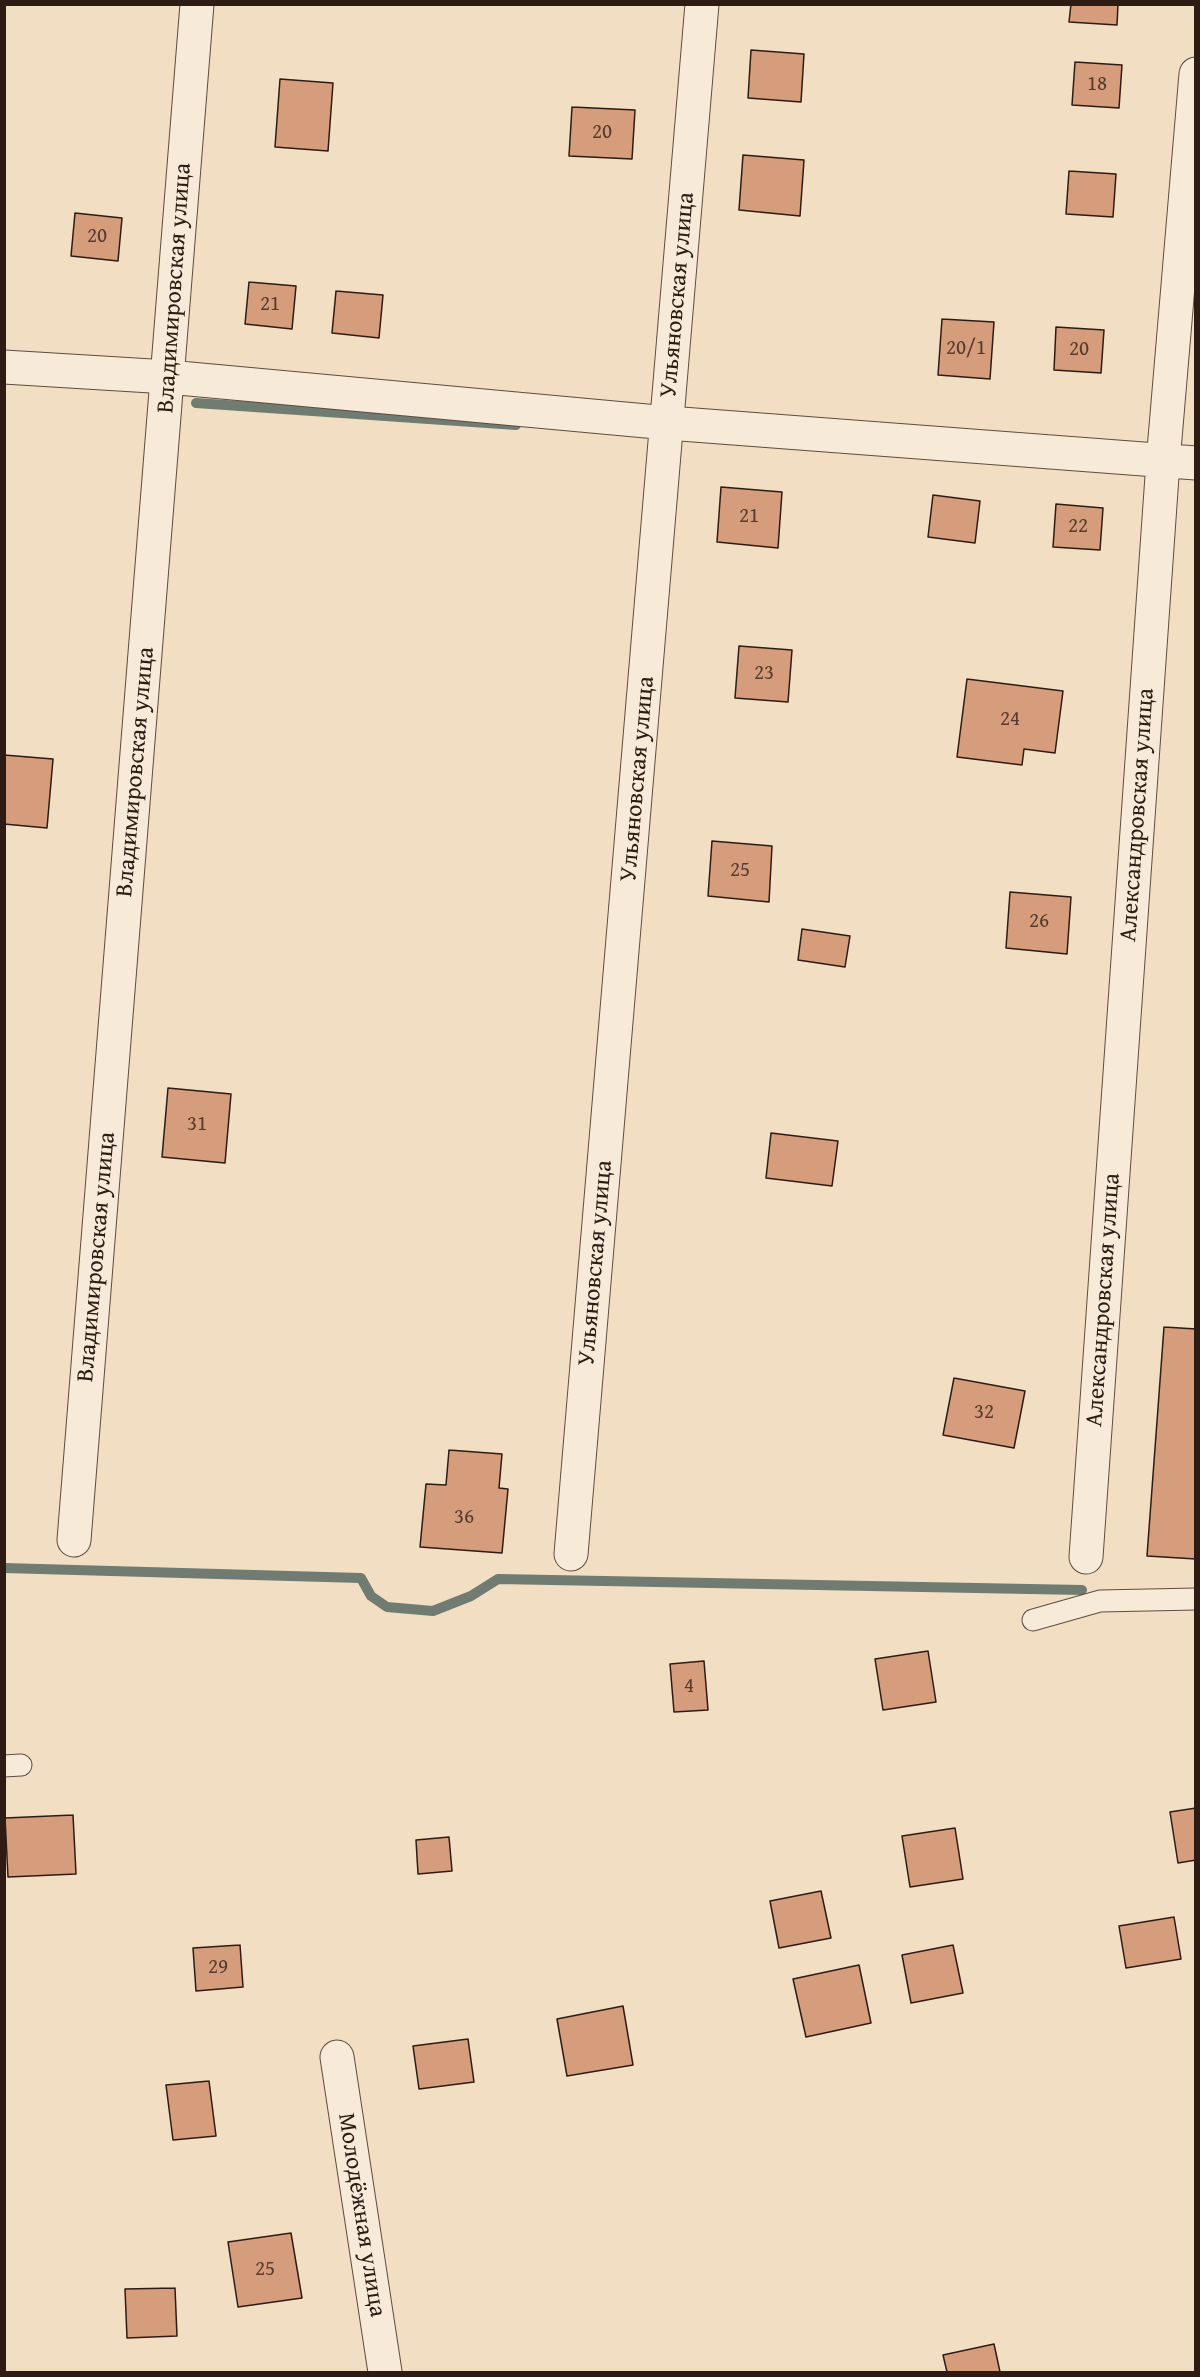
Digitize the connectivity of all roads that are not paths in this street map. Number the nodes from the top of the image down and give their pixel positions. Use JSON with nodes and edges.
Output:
{"nodes":[{"id":1,"x":197,"y":4,"type":"edge"},
{"id":2,"x":702,"y":4,"type":"edge"},
{"id":3,"x":1196,"y":74,"type":"edge"},
{"id":4,"x":4,"y":367,"type":"edge"},
{"id":5,"x":168,"y":377,"type":"junction"},
{"id":6,"x":668,"y":423,"type":"junction"},
{"id":7,"x":1163,"y":462,"type":"junction"},
{"id":8,"x":1196,"y":463,"type":"edge"},
{"id":9,"x":74,"y":1540,"type":"dead end"},
{"id":10,"x":572,"y":1554,"type":"dead end"},
{"id":11,"x":1086,"y":1557,"type":"dead end"},
{"id":12,"x":1196,"y":1599,"type":"edge"},
{"id":13,"x":1033,"y":1620,"type":"dead end"},
{"id":14,"x":337,"y":2058,"type":"dead end"},
{"id":15,"x":384,"y":2372,"type":"edge"}],
"edges":[{"from":1,"to":5,"type":"street","name":"Владимировская улица"},
{"from":2,"to":6,"type":"street","name":"Ульяновская улица"},
{"from":3,"to":7,"type":"street","name":"Александровская улица"},
{"from":4,"to":5,"type":"street"},
{"from":5,"to":6,"type":"street"},
{"from":5,"to":9,"type":"street","name":"Владимировская улица"},
{"from":6,"to":7,"type":"street"},
{"from":6,"to":10,"type":"street","name":"Ульяновская улица"},
{"from":7,"to":8,"type":"street"},
{"from":7,"to":11,"type":"street","name":"Александровская улица"},
{"from":12,"to":13,"type":"lane"},
{"from":14,"to":15,"type":"street","name":"Молодёжная улица"}]}
